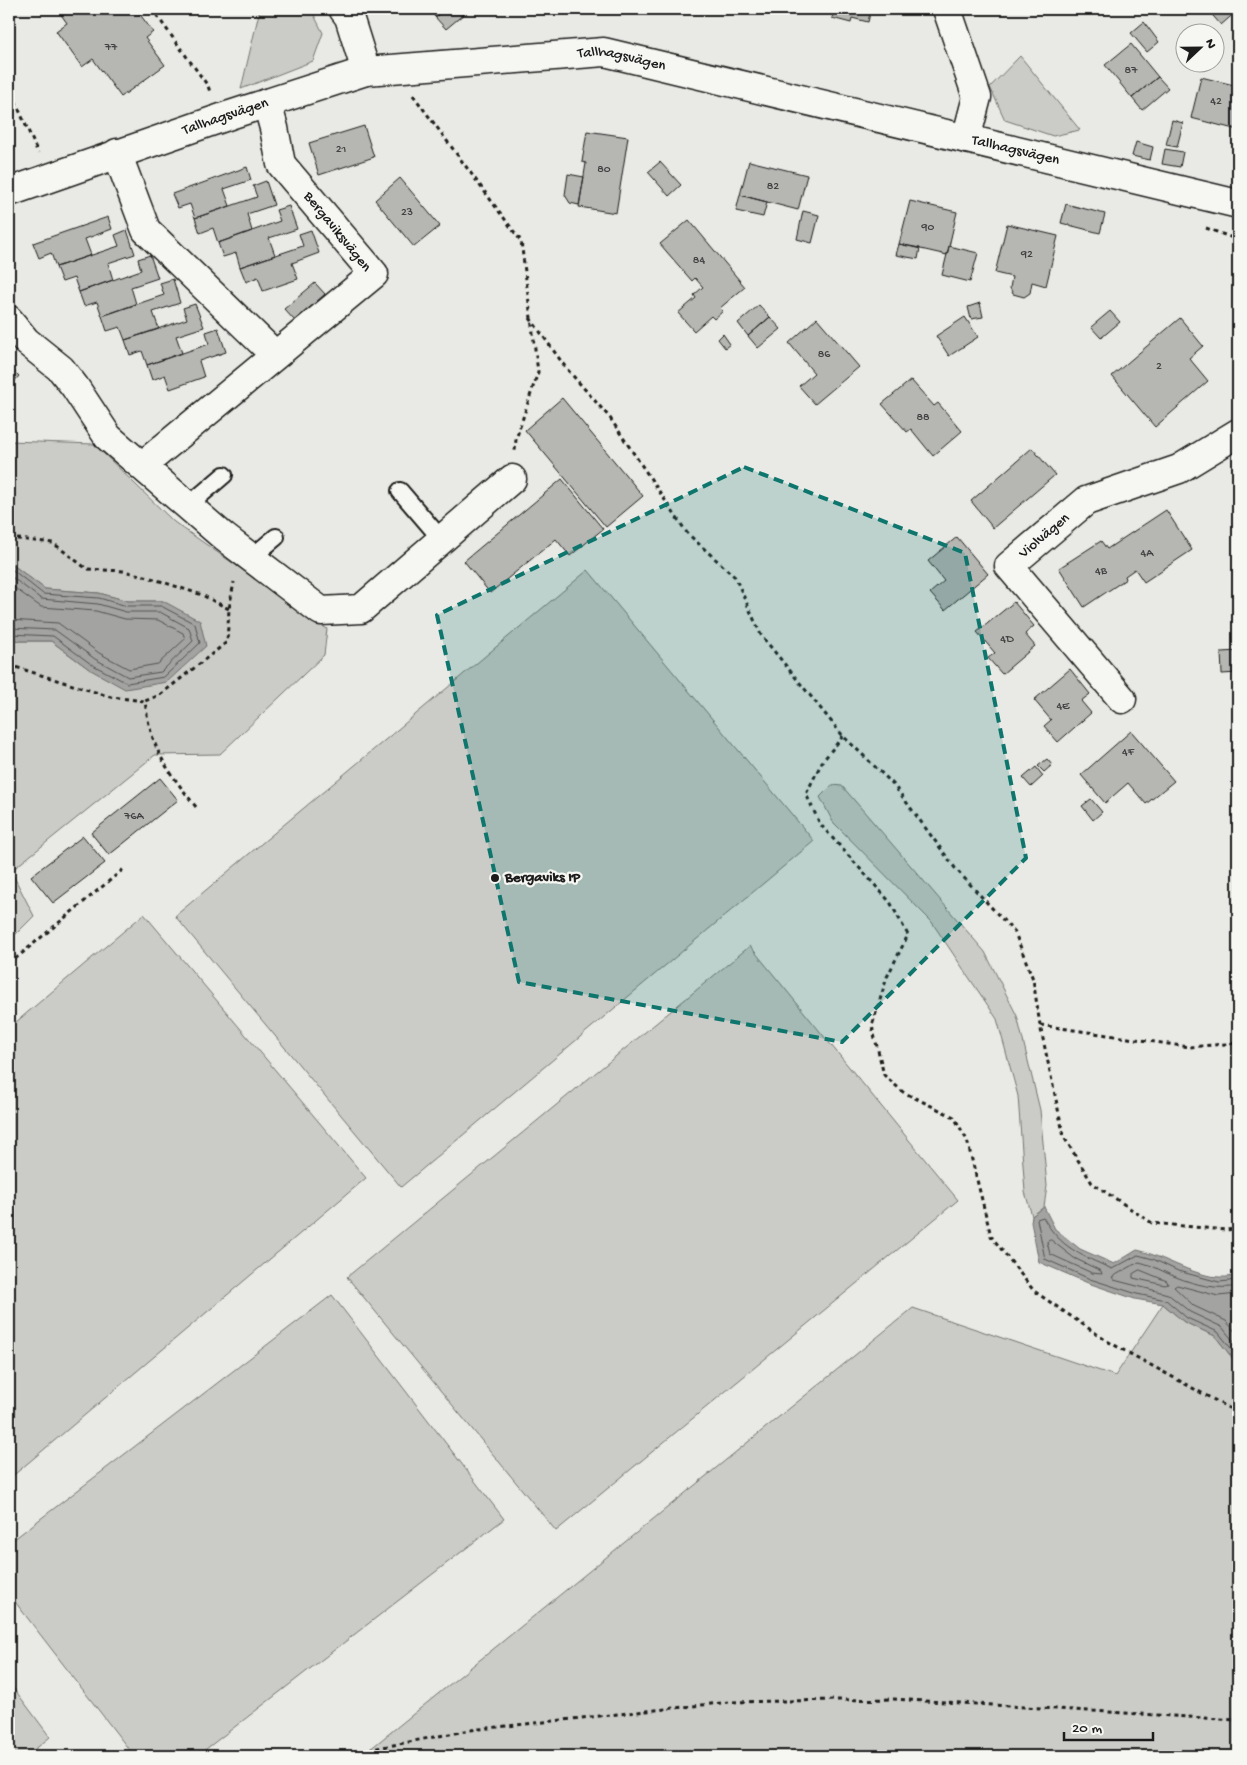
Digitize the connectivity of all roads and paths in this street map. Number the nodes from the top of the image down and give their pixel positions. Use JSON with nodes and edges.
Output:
{"nodes":[{"id":1,"x":152,"y":9,"type":"edge"},
{"id":2,"x":343,"y":9,"type":"edge"},
{"id":3,"x":947,"y":9,"type":"edge"},
{"id":4,"x":395,"y":68,"type":"junction"},
{"id":5,"x":366,"y":72,"type":"junction"},
{"id":6,"x":9,"y":87,"type":"edge"},
{"id":7,"x":422,"y":93,"type":"dead end"},
{"id":8,"x":413,"y":94,"type":"junction"},
{"id":9,"x":404,"y":96,"type":"dead end"},
{"id":10,"x":267,"y":103,"type":"junction"},
{"id":11,"x":219,"y":120,"type":"junction"},
{"id":12,"x":966,"y":139,"type":"junction"},
{"id":13,"x":117,"y":153,"type":"junction"},
{"id":14,"x":48,"y":178,"type":"junction"},
{"id":15,"x":9,"y":192,"type":"edge"},
{"id":16,"x":1238,"y":204,"type":"edge"},
{"id":17,"x":1197,"y":226,"type":"dead end"},
{"id":18,"x":1238,"y":240,"type":"edge"},
{"id":19,"x":530,"y":318,"type":"junction"},
{"id":20,"x":9,"y":320,"type":"edge"},
{"id":21,"x":275,"y":355,"type":"junction"},
{"id":22,"x":1238,"y":433,"type":"edge"},
{"id":23,"x":143,"y":465,"type":"junction"},
{"id":24,"x":224,"y":475,"type":"dead end"},
{"id":25,"x":512,"y":479,"type":"joint"},
{"id":26,"x":400,"y":491,"type":"dead end"},
{"id":27,"x":190,"y":505,"type":"junction"},
{"id":28,"x":276,"y":537,"type":"dead end"},
{"id":29,"x":9,"y":538,"type":"edge"},
{"id":30,"x":442,"y":540,"type":"junction"},
{"id":31,"x":245,"y":553,"type":"junction"},
{"id":32,"x":229,"y":609,"type":"junction"},
{"id":33,"x":9,"y":665,"type":"edge"},
{"id":34,"x":1122,"y":699,"type":"dead end"},
{"id":35,"x":145,"y":701,"type":"junction"},
{"id":36,"x":843,"y":736,"type":"junction"},
{"id":37,"x":196,"y":808,"type":"dead end"},
{"id":38,"x":126,"y":867,"type":"dead end"},
{"id":39,"x":9,"y":964,"type":"edge"},
{"id":40,"x":1040,"y":1025,"type":"junction"},
{"id":41,"x":1238,"y":1043,"type":"edge"},
{"id":42,"x":1238,"y":1228,"type":"edge"},
{"id":43,"x":1238,"y":1412,"type":"edge"},
{"id":44,"x":1238,"y":1720,"type":"edge"},
{"id":45,"x":337,"y":1756,"type":"edge"}],
"edges":[{"from":1,"to":11,"type":"path"},
{"from":2,"to":5,"type":"street"},
{"from":3,"to":12,"type":"street"},
{"from":4,"to":5,"type":"street","name":"Tallhagsvägen"},
{"from":4,"to":8,"type":"path"},
{"from":4,"to":12,"type":"street","name":"Tallhagsvägen"},
{"from":5,"to":10,"type":"street","name":"Tallhagsvägen"},
{"from":6,"to":14,"type":"path"},
{"from":7,"to":8,"type":"path"},
{"from":8,"to":9,"type":"path"},
{"from":8,"to":19,"type":"path"},
{"from":10,"to":11,"type":"street","name":"Tallhagsvägen"},
{"from":10,"to":21,"type":"street","name":"Bergaviksvägen"},
{"from":11,"to":13,"type":"street","name":"Tallhagsvägen"},
{"from":12,"to":16,"type":"street","name":"Tallhagsvägen"},
{"from":13,"to":14,"type":"street","name":"Tallhagsvägen"},
{"from":13,"to":21,"type":"street"},
{"from":14,"to":15,"type":"street","name":"Tallhagsvägen"},
{"from":17,"to":18,"type":"path"},
{"from":19,"to":25,"type":"path"},
{"from":19,"to":36,"type":"path"},
{"from":20,"to":23,"type":"street"},
{"from":21,"to":23,"type":"street","name":"Bergaviksvägen"},
{"from":22,"to":34,"type":"street","name":"Violvägen"},
{"from":23,"to":27,"type":"street"},
{"from":24,"to":27,"type":"lane"},
{"from":25,"to":30,"type":"street"},
{"from":26,"to":30,"type":"lane"},
{"from":27,"to":31,"type":"street"},
{"from":28,"to":31,"type":"lane"},
{"from":29,"to":32,"type":"path"},
{"from":30,"to":31,"type":"street"},
{"from":31,"to":32,"type":"path"},
{"from":32,"to":35,"type":"path"},
{"from":33,"to":35,"type":"path"},
{"from":35,"to":37,"type":"path"},
{"from":36,"to":40,"type":"path"},
{"from":36,"to":43,"type":"path"},
{"from":38,"to":39,"type":"path"},
{"from":40,"to":41,"type":"path"},
{"from":40,"to":42,"type":"path"},
{"from":44,"to":45,"type":"path"}]}
